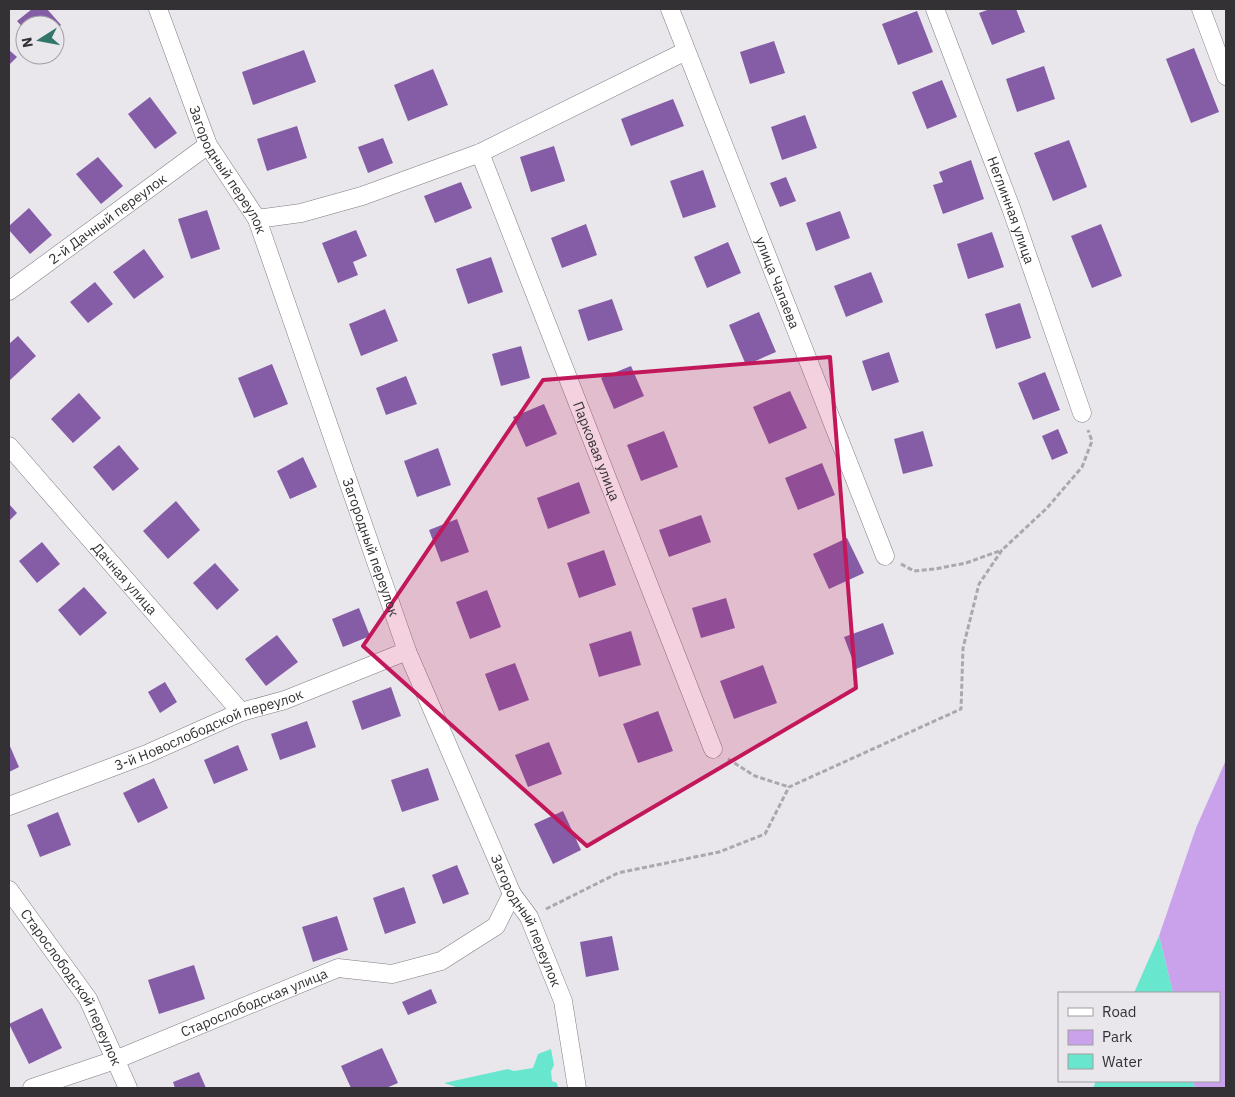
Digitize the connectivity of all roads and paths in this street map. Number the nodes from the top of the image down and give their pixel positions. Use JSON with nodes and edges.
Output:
{"nodes":[{"id":1,"x":158,"y":9,"type":"edge"},
{"id":2,"x":670,"y":9,"type":"edge"},
{"id":3,"x":935,"y":9,"type":"edge"},
{"id":4,"x":1201,"y":9,"type":"edge"},
{"id":5,"x":686,"y":51,"type":"junction"},
{"id":6,"x":1226,"y":76,"type":"edge"},
{"id":7,"x":208,"y":146,"type":"junction"},
{"id":8,"x":480,"y":153,"type":"junction"},
{"id":9,"x":257,"y":218,"type":"junction"},
{"id":10,"x":9,"y":291,"type":"edge"},
{"id":11,"x":1082,"y":413,"type":"joint"},
{"id":12,"x":9,"y":446,"type":"edge"},
{"id":13,"x":1002,"y":550,"type":"junction"},
{"id":14,"x":885,"y":556,"type":"joint"},
{"id":15,"x":406,"y":651,"type":"junction"},
{"id":16,"x":241,"y":712,"type":"junction"},
{"id":17,"x":713,"y":749,"type":"joint"},
{"id":18,"x":789,"y":787,"type":"junction"},
{"id":19,"x":9,"y":806,"type":"edge"},
{"id":20,"x":9,"y":890,"type":"edge"},
{"id":21,"x":512,"y":894,"type":"junction"},
{"id":22,"x":529,"y":917,"type":"junction"},
{"id":23,"x":115,"y":1060,"type":"junction"},
{"id":24,"x":32,"y":1088,"type":"edge"},
{"id":25,"x":128,"y":1088,"type":"edge"},
{"id":26,"x":577,"y":1088,"type":"edge"}],
"edges":[{"from":1,"to":7,"type":"street","name":"Загородный переулок"},
{"from":2,"to":5,"type":"street","name":"улица Чапаева"},
{"from":3,"to":11,"type":"street","name":"Неглинная улица"},
{"from":4,"to":6,"type":"street"},
{"from":5,"to":8,"type":"street"},
{"from":5,"to":14,"type":"street","name":"улица Чапаева"},
{"from":7,"to":9,"type":"street","name":"Загородный переулок"},
{"from":7,"to":10,"type":"street","name":"2-й Дачный переулок"},
{"from":8,"to":9,"type":"street"},
{"from":8,"to":17,"type":"street","name":"Парковая улица"},
{"from":9,"to":15,"type":"street","name":"Загородный переулок"},
{"from":11,"to":13,"type":"path"},
{"from":12,"to":16,"type":"street","name":"Дачная улица"},
{"from":13,"to":14,"type":"path"},
{"from":13,"to":18,"type":"path"},
{"from":15,"to":16,"type":"street","name":"3-й Новослободской переулок"},
{"from":15,"to":21,"type":"street","name":"Загородный переулок"},
{"from":16,"to":19,"type":"street","name":"3-й Новослободской переулок"},
{"from":17,"to":18,"type":"path"},
{"from":18,"to":22,"type":"path"},
{"from":20,"to":23,"type":"street","name":"Старослободской переулок"},
{"from":21,"to":22,"type":"street","name":"Загородный переулок"},
{"from":21,"to":23,"type":"street","name":"Старослободская улица"},
{"from":22,"to":26,"type":"street","name":"Загородный переулок"},
{"from":23,"to":24,"type":"street","name":"Старослободская улица"},
{"from":23,"to":25,"type":"street","name":"Старослободской переулок"}]}
